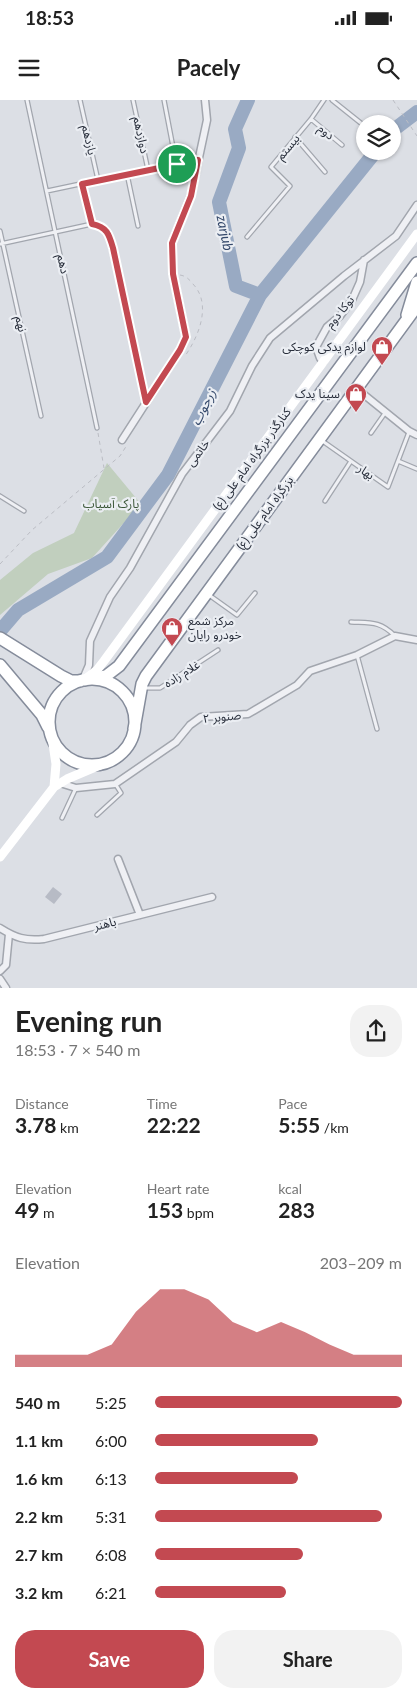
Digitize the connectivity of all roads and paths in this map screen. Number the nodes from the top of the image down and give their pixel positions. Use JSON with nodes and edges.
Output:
{"nodes":[{"id":1,"x":28,"y":100,"type":"edge"},
{"id":2,"x":80,"y":100,"type":"edge"},
{"id":3,"x":133,"y":100,"type":"edge"},
{"id":4,"x":164,"y":100,"type":"edge"},
{"id":5,"x":205,"y":100,"type":"edge"},
{"id":6,"x":324,"y":100,"type":"edge"},
{"id":7,"x":332,"y":100,"type":"edge"},
{"id":8,"x":394,"y":100,"type":"edge"},
{"id":9,"x":311,"y":119,"type":"junction"},
{"id":10,"x":356,"y":119,"type":"edge"},
{"id":11,"x":417,"y":136,"type":"edge"},
{"id":12,"x":295,"y":137,"type":"junction"},
{"id":13,"x":342,"y":144,"type":"dead end"},
{"id":14,"x":173,"y":147,"type":"dead end"},
{"id":15,"x":198,"y":160,"type":"junction"},
{"id":16,"x":148,"y":170,"type":"junction"},
{"id":17,"x":325,"y":172,"type":"dead end"},
{"id":18,"x":127,"y":174,"type":"junction"},
{"id":19,"x":98,"y":180,"type":"junction"},
{"id":20,"x":82,"y":184,"type":"junction"},
{"id":21,"x":47,"y":191,"type":"junction"},
{"id":22,"x":417,"y":205,"type":"edge"},
{"id":23,"x":92,"y":224,"type":"junction"},
{"id":24,"x":138,"y":226,"type":"dead end"},
{"id":25,"x":0,"y":231,"type":"edge"},
{"id":26,"x":56,"y":231,"type":"junction"},
{"id":27,"x":417,"y":234,"type":"edge"},
{"id":28,"x":247,"y":236,"type":"dead end"},
{"id":29,"x":2,"y":244,"type":"edge"},
{"id":30,"x":364,"y":260,"type":"junction"},
{"id":31,"x":417,"y":263,"type":"edge"},
{"id":32,"x":417,"y":282,"type":"edge"},
{"id":33,"x":417,"y":306,"type":"edge"},
{"id":34,"x":406,"y":322,"type":"junction"},
{"id":35,"x":323,"y":362,"type":"junction"},
{"id":36,"x":336,"y":373,"type":"junction"},
{"id":37,"x":356,"y":388,"type":"junction"},
{"id":38,"x":146,"y":402,"type":"junction"},
{"id":39,"x":386,"y":412,"type":"junction"},
{"id":40,"x":41,"y":416,"type":"dead end"},
{"id":41,"x":97,"y":428,"type":"joint"},
{"id":42,"x":409,"y":431,"type":"junction"},
{"id":43,"x":371,"y":433,"type":"dead end"},
{"id":44,"x":417,"y":435,"type":"edge"},
{"id":45,"x":320,"y":439,"type":"junction"},
{"id":46,"x":122,"y":440,"type":"dead end"},
{"id":47,"x":351,"y":461,"type":"junction"},
{"id":48,"x":398,"y":461,"type":"junction"},
{"id":49,"x":104,"y":469,"type":"dead end"},
{"id":50,"x":417,"y":469,"type":"edge"},
{"id":51,"x":0,"y":496,"type":"edge"},
{"id":52,"x":325,"y":502,"type":"dead end"},
{"id":53,"x":24,"y":511,"type":"dead end"},
{"id":54,"x":206,"y":593,"type":"junction"},
{"id":55,"x":255,"y":593,"type":"dead end"},
{"id":56,"x":351,"y":622,"type":"dead end"},
{"id":57,"x":395,"y":636,"type":"junction"},
{"id":58,"x":4,"y":640,"type":"edge"},
{"id":59,"x":417,"y":640,"type":"edge"},
{"id":60,"x":218,"y":650,"type":"dead end"},
{"id":61,"x":357,"y":655,"type":"junction"},
{"id":62,"x":0,"y":665,"type":"edge"},
{"id":63,"x":83,"y":680,"type":"junction"},
{"id":64,"x":141,"y":688,"type":"junction"},
{"id":65,"x":134,"y":729,"type":"junction"},
{"id":66,"x":377,"y":729,"type":"dead end"},
{"id":67,"x":51,"y":737,"type":"junction"},
{"id":68,"x":100,"y":765,"type":"junction"},
{"id":69,"x":115,"y":784,"type":"junction"},
{"id":70,"x":55,"y":788,"type":"junction"},
{"id":71,"x":76,"y":788,"type":"junction"},
{"id":72,"x":97,"y":815,"type":"dead end"},
{"id":73,"x":62,"y":818,"type":"dead end"},
{"id":74,"x":0,"y":857,"type":"edge"},
{"id":75,"x":118,"y":859,"type":"dead end"},
{"id":76,"x":212,"y":897,"type":"dead end"},
{"id":77,"x":140,"y":915,"type":"junction"},
{"id":78,"x":0,"y":928,"type":"edge"},
{"id":79,"x":9,"y":934,"type":"junction"},
{"id":80,"x":0,"y":971,"type":"edge"},
{"id":81,"x":0,"y":979,"type":"edge"},
{"id":82,"x":6,"y":988,"type":"edge"}],
"edges":[{"from":1,"to":21,"type":"lane","name":"دهم"},
{"from":2,"to":19,"type":"lane","name":"یازدهم"},
{"from":3,"to":16,"type":"lane","name":"دوازدهم"},
{"from":4,"to":14,"type":"lane"},
{"from":5,"to":15,"type":"street"},
{"from":6,"to":9,"type":"lane","name":"بیستم"},
{"from":7,"to":10,"type":"lane"},
{"from":8,"to":11,"type":"path"},
{"from":9,"to":12,"type":"lane","name":"بیستم"},
{"from":9,"to":13,"type":"lane","name":"دوم"},
{"from":12,"to":17,"type":"lane"},
{"from":12,"to":28,"type":"lane","name":"بیستم"},
{"from":15,"to":16,"type":"lane"},
{"from":15,"to":38,"type":"street"},
{"from":16,"to":18,"type":"lane"},
{"from":18,"to":19,"type":"lane"},
{"from":18,"to":24,"type":"lane"},
{"from":19,"to":20,"type":"lane"},
{"from":20,"to":21,"type":"lane"},
{"from":20,"to":23,"type":"lane"},
{"from":21,"to":26,"type":"lane","name":"دهم"},
{"from":22,"to":30,"type":"street","name":"خاتمی"},
{"from":23,"to":26,"type":"lane"},
{"from":23,"to":38,"type":"lane"},
{"from":25,"to":29,"type":"lane","name":"نهم"},
{"from":26,"to":29,"type":"lane"},
{"from":26,"to":41,"type":"lane","name":"دهم"},
{"from":27,"to":35,"type":"main road","name":"کنارگذر بزرگراه امام علی (ع)"},
{"from":29,"to":40,"type":"lane","name":"نهم"},
{"from":30,"to":35,"type":"street","name":"توکا دوم"},
{"from":30,"to":63,"type":"street","name":"خاتمی"},
{"from":31,"to":36,"type":"highway"},
{"from":32,"to":34,"type":"highway"},
{"from":33,"to":34,"type":"highway","name":"بزرگراه امام علی (ع)"},
{"from":34,"to":37,"type":"highway","name":"بزرگراه امام علی (ع)"},
{"from":35,"to":36,"type":"main road"},
{"from":35,"to":63,"type":"main road","name":"کنارگذر بزرگراه امام علی (ع)"},
{"from":36,"to":63,"type":"highway"},
{"from":37,"to":39,"type":"street"},
{"from":37,"to":45,"type":"highway","name":"بزرگراه امام علی (ع)"},
{"from":38,"to":46,"type":"street"},
{"from":39,"to":42,"type":"street"},
{"from":39,"to":43,"type":"lane"},
{"from":41,"to":49,"type":"path"},
{"from":42,"to":44,"type":"street"},
{"from":42,"to":48,"type":"lane","name":"بهار"},
{"from":45,"to":47,"type":"lane","name":"بهار"},
{"from":45,"to":54,"type":"highway","name":"بزرگراه امام علی (ع)"},
{"from":47,"to":48,"type":"lane","name":"بهار"},
{"from":47,"to":52,"type":"lane"},
{"from":48,"to":50,"type":"lane"},
{"from":51,"to":53,"type":"lane"},
{"from":54,"to":55,"type":"lane"},
{"from":54,"to":64,"type":"highway","name":"بزرگراه امام علی (ع)"},
{"from":56,"to":57,"type":"lane"},
{"from":57,"to":59,"type":"street"},
{"from":57,"to":61,"type":"street","name":"صنوبر ۲"},
{"from":58,"to":63,"type":"highway"},
{"from":60,"to":64,"type":"lane","name":"غلام زاده"},
{"from":61,"to":66,"type":"lane"},
{"from":61,"to":69,"type":"street","name":"صنوبر ۲"},
{"from":62,"to":67,"type":"highway"},
{"from":63,"to":65,"type":"highway"},
{"from":63,"to":67,"type":"highway"},
{"from":64,"to":65,"type":"highway","name":"بزرگراه امام علی (ع)"},
{"from":65,"to":68,"type":"highway"},
{"from":67,"to":68,"type":"highway"},
{"from":67,"to":70,"type":"main road"},
{"from":68,"to":70,"type":"main road"},
{"from":69,"to":71,"type":"street","name":"صنوبر ۲"},
{"from":69,"to":72,"type":"lane"},
{"from":70,"to":71,"type":"street","name":"صنوبر ۲"},
{"from":70,"to":74,"type":"main road"},
{"from":71,"to":73,"type":"lane"},
{"from":75,"to":77,"type":"street"},
{"from":76,"to":77,"type":"street","name":"باهنر"},
{"from":77,"to":79,"type":"street","name":"باهنر"},
{"from":78,"to":79,"type":"street","name":"باهنر"},
{"from":79,"to":80,"type":"street"},
{"from":81,"to":82,"type":"street"}]}
